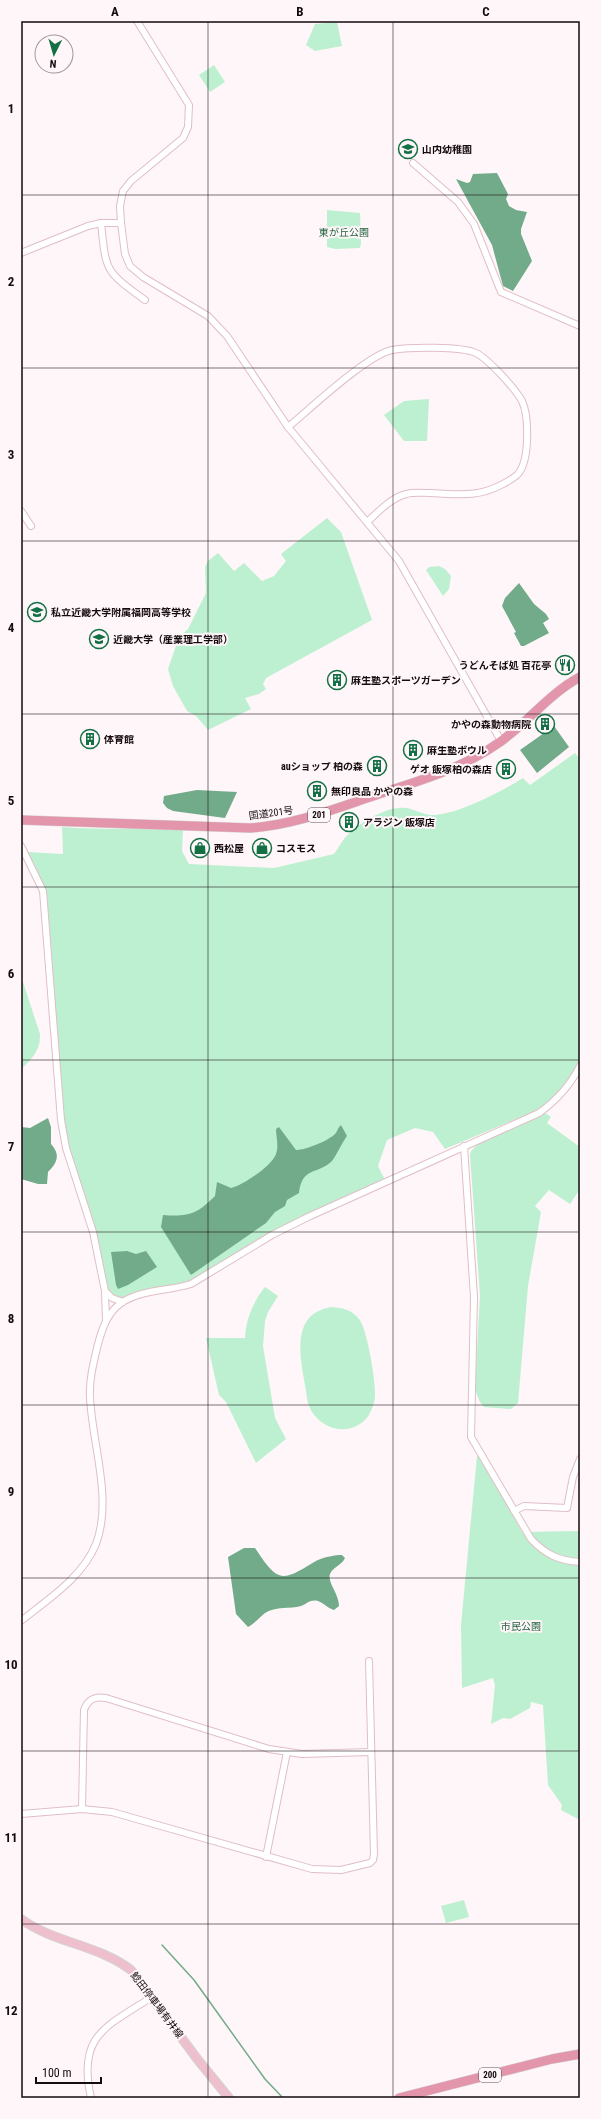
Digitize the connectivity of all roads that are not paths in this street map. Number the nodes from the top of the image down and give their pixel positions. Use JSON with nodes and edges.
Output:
{"nodes":[{"id":1,"x":137,"y":21,"type":"edge"},
{"id":2,"x":413,"y":163,"type":"dead end"},
{"id":3,"x":121,"y":222,"type":"junction"},
{"id":4,"x":101,"y":223,"type":"junction"},
{"id":5,"x":21,"y":253,"type":"edge"},
{"id":6,"x":146,"y":300,"type":"dead end"},
{"id":7,"x":580,"y":326,"type":"edge"},
{"id":8,"x":288,"y":427,"type":"junction"},
{"id":9,"x":21,"y":511,"type":"edge"},
{"id":10,"x":367,"y":522,"type":"junction"},
{"id":11,"x":30,"y":526,"type":"dead end"},
{"id":12,"x":580,"y":677,"type":"edge"},
{"id":13,"x":501,"y":741,"type":"junction"},
{"id":14,"x":21,"y":820,"type":"edge"},
{"id":15,"x":21,"y":846,"type":"edge"},
{"id":16,"x":580,"y":1066,"type":"edge"},
{"id":17,"x":464,"y":1146,"type":"junction"},
{"id":18,"x":105,"y":1291,"type":"junction"},
{"id":19,"x":123,"y":1302,"type":"junction"},
{"id":20,"x":106,"y":1319,"type":"junction"},
{"id":21,"x":580,"y":1459,"type":"edge"},
{"id":22,"x":514,"y":1511,"type":"junction"},
{"id":23,"x":580,"y":1562,"type":"edge"},
{"id":24,"x":21,"y":1621,"type":"edge"},
{"id":25,"x":369,"y":1660,"type":"dead end"},
{"id":26,"x":286,"y":1752,"type":"junction"},
{"id":27,"x":371,"y":1752,"type":"junction"},
{"id":28,"x":82,"y":1809,"type":"junction"},
{"id":29,"x":21,"y":1814,"type":"edge"},
{"id":30,"x":266,"y":1857,"type":"junction"},
{"id":31,"x":21,"y":1919,"type":"edge"},
{"id":32,"x":152,"y":1998,"type":"junction"},
{"id":33,"x":580,"y":2054,"type":"edge"},
{"id":34,"x":580,"y":2060,"type":"edge"},
{"id":35,"x":91,"y":2098,"type":"edge"},
{"id":36,"x":230,"y":2098,"type":"edge"},
{"id":37,"x":399,"y":2098,"type":"edge"},
{"id":38,"x":421,"y":2098,"type":"edge"}],
"edges":[{"from":1,"to":3,"type":"street"},
{"from":2,"to":7,"type":"street"},
{"from":3,"to":4,"type":"street"},
{"from":3,"to":8,"type":"street"},
{"from":4,"to":5,"type":"street"},
{"from":4,"to":6,"type":"street"},
{"from":8,"to":10,"type":"street"},
{"from":8,"to":10,"type":"street"},
{"from":9,"to":11,"type":"street"},
{"from":10,"to":13,"type":"street"},
{"from":12,"to":13,"type":"highway","name":"国道201号","number":"201"},
{"from":13,"to":14,"type":"highway","name":"国道201号","number":"201"},
{"from":15,"to":18,"type":"street"},
{"from":16,"to":17,"type":"street"},
{"from":17,"to":19,"type":"street"},
{"from":17,"to":22,"type":"street"},
{"from":18,"to":19,"type":"street"},
{"from":18,"to":20,"type":"street"},
{"from":19,"to":20,"type":"street"},
{"from":20,"to":24,"type":"street"},
{"from":21,"to":22,"type":"street"},
{"from":22,"to":23,"type":"street"},
{"from":25,"to":27,"type":"street"},
{"from":26,"to":27,"type":"street"},
{"from":26,"to":28,"type":"street"},
{"from":26,"to":30,"type":"street"},
{"from":27,"to":30,"type":"street"},
{"from":28,"to":29,"type":"street"},
{"from":28,"to":30,"type":"street"},
{"from":31,"to":32,"type":"main road","name":"鯰田停車場有井線"},
{"from":32,"to":35,"type":"street"},
{"from":32,"to":36,"type":"main road","name":"鯰田停車場有井線"},
{"from":33,"to":37,"type":"highway","number":"200"},
{"from":34,"to":38,"type":"highway","number":"200"}]}
